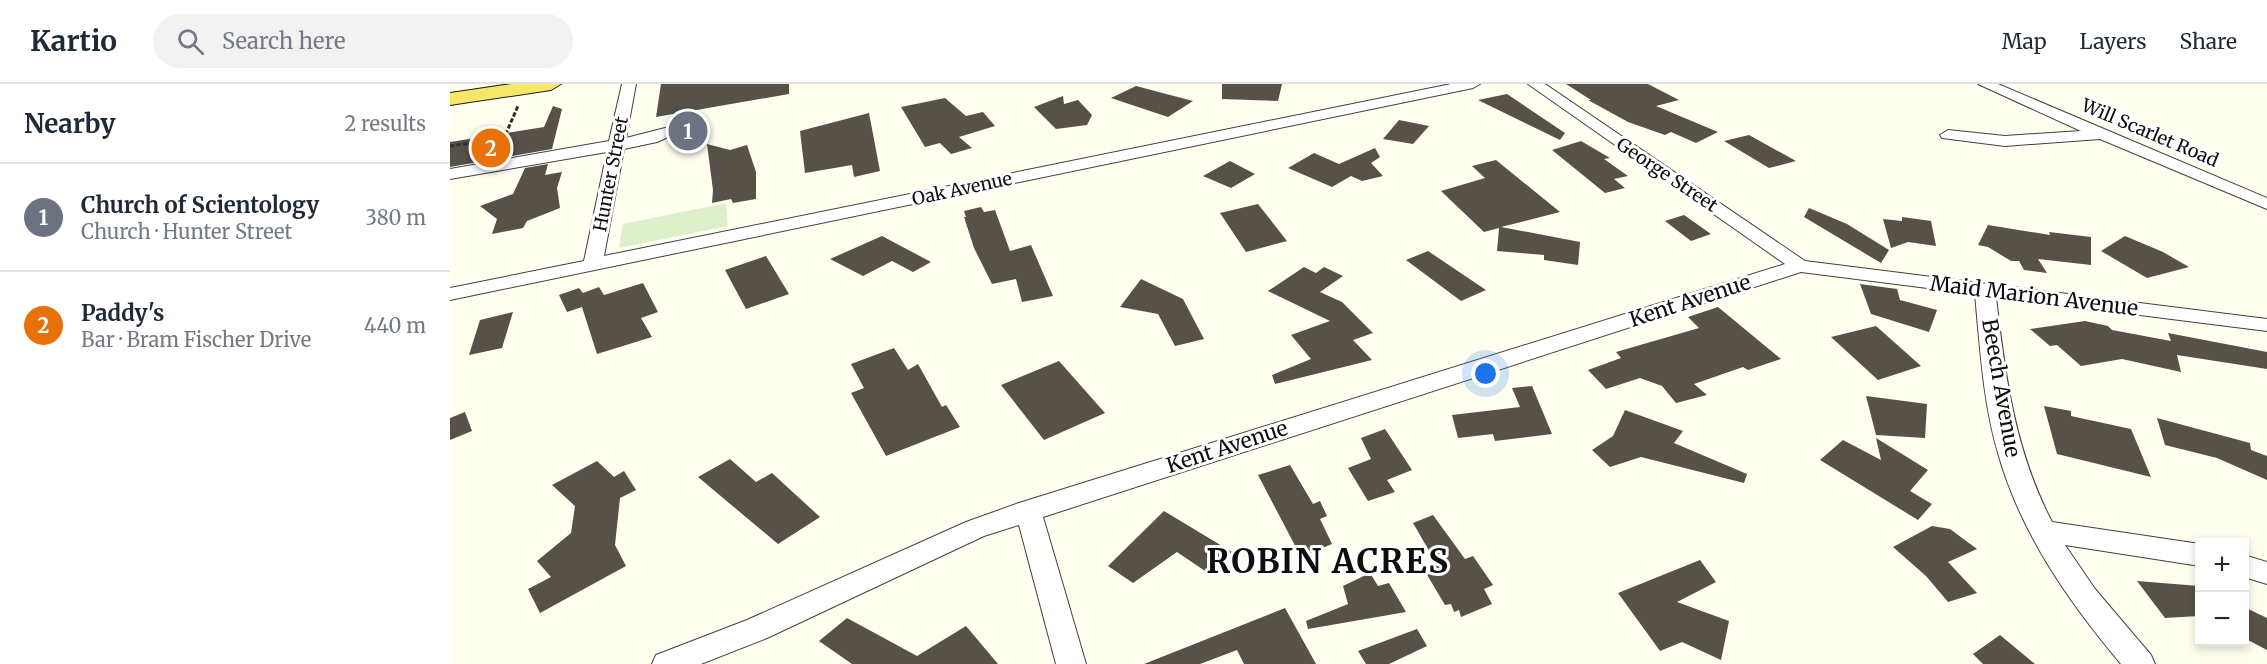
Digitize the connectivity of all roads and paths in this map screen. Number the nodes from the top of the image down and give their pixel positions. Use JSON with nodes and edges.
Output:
{"nodes":[{"id":1,"x":551,"y":84,"type":"edge"},
{"id":2,"x":629,"y":84,"type":"edge"},
{"id":3,"x":1473,"y":84,"type":"edge"},
{"id":4,"x":1534,"y":84,"type":"edge"},
{"id":5,"x":1985,"y":84,"type":"edge"},
{"id":6,"x":450,"y":99,"type":"edge"},
{"id":7,"x":518,"y":106,"type":"dead end"},
{"id":8,"x":2104,"y":134,"type":"junction"},
{"id":9,"x":1948,"y":135,"type":"dead end"},
{"id":10,"x":618,"y":141,"type":"junction"},
{"id":11,"x":450,"y":146,"type":"edge"},
{"id":12,"x":450,"y":174,"type":"edge"},
{"id":13,"x":2267,"y":204,"type":"edge"},
{"id":14,"x":593,"y":265,"type":"junction"},
{"id":15,"x":1800,"y":266,"type":"junction"},
{"id":16,"x":1985,"y":291,"type":"junction"},
{"id":17,"x":450,"y":294,"type":"edge"},
{"id":18,"x":2267,"y":325,"type":"edge"},
{"id":19,"x":1029,"y":510,"type":"junction"},
{"id":20,"x":2041,"y":531,"type":"junction"},
{"id":21,"x":2195,"y":554,"type":"edge"},
{"id":22,"x":2249,"y":568,"type":"edge"},
{"id":23,"x":2267,"y":573,"type":"edge"},
{"id":24,"x":667,"y":664,"type":"edge"},
{"id":25,"x":1071,"y":664,"type":"edge"},
{"id":26,"x":2140,"y":664,"type":"edge"}],
"edges":[{"from":1,"to":6,"type":"main road"},
{"from":2,"to":10,"type":"street","name":"Hunter Street"},
{"from":3,"to":14,"type":"street","name":"Oak Avenue"},
{"from":4,"to":15,"type":"street","name":"George Street"},
{"from":5,"to":8,"type":"street","name":"Will Scarlet Road"},
{"from":7,"to":11,"type":"path"},
{"from":8,"to":9,"type":"street"},
{"from":8,"to":13,"type":"street","name":"Will Scarlet Road"},
{"from":10,"to":12,"type":"street"},
{"from":10,"to":14,"type":"street","name":"Hunter Street"},
{"from":14,"to":17,"type":"street","name":"Oak Avenue"},
{"from":15,"to":16,"type":"street","name":"Maid Marion Avenue"},
{"from":15,"to":19,"type":"street","name":"Kent Avenue"},
{"from":16,"to":18,"type":"street","name":"Maid Marion Avenue"},
{"from":16,"to":20,"type":"street","name":"Beech Avenue"},
{"from":19,"to":24,"type":"street","name":"Kent Avenue"},
{"from":19,"to":25,"type":"street"},
{"from":20,"to":21,"type":"street"},
{"from":20,"to":26,"type":"street","name":"Beech Avenue"},
{"from":22,"to":23,"type":"street"}]}
